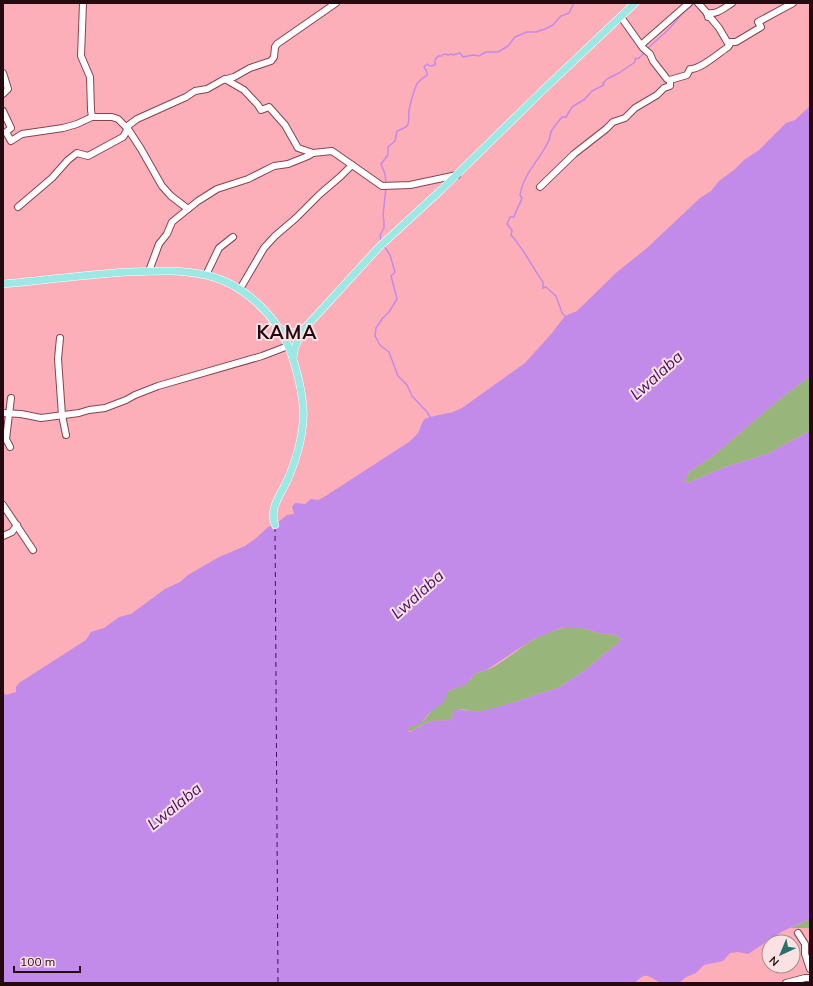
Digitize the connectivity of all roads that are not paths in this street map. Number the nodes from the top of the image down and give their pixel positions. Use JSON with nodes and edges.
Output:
{"nodes":[{"id":1,"x":83,"y":3,"type":"edge"},
{"id":2,"x":336,"y":3,"type":"edge"},
{"id":3,"x":635,"y":3,"type":"edge"},
{"id":4,"x":689,"y":3,"type":"edge"},
{"id":5,"x":698,"y":3,"type":"edge"},
{"id":6,"x":732,"y":3,"type":"edge"},
{"id":7,"x":793,"y":3,"type":"edge"},
{"id":8,"x":707,"y":13,"type":"junction"},
{"id":9,"x":620,"y":16,"type":"junction"},
{"id":10,"x":641,"y":45,"type":"junction"},
{"id":11,"x":729,"y":45,"type":"junction"},
{"id":12,"x":3,"y":73,"type":"edge"},
{"id":13,"x":225,"y":80,"type":"junction"},
{"id":14,"x":670,"y":80,"type":"junction"},
{"id":15,"x":3,"y":94,"type":"edge"},
{"id":16,"x":3,"y":110,"type":"edge"},
{"id":17,"x":92,"y":117,"type":"junction"},
{"id":18,"x":128,"y":129,"type":"junction"},
{"id":19,"x":4,"y":131,"type":"edge"},
{"id":20,"x":313,"y":153,"type":"junction"},
{"id":21,"x":352,"y":165,"type":"junction"},
{"id":22,"x":457,"y":174,"type":"junction"},
{"id":23,"x":540,"y":187,"type":"dead end"},
{"id":24,"x":18,"y":207,"type":"dead end"},
{"id":25,"x":188,"y":209,"type":"junction"},
{"id":26,"x":233,"y":237,"type":"dead end"},
{"id":27,"x":149,"y":271,"type":"junction"},
{"id":28,"x":206,"y":275,"type":"junction"},
{"id":29,"x":3,"y":284,"type":"edge"},
{"id":30,"x":240,"y":289,"type":"junction"},
{"id":31,"x":280,"y":329,"type":"junction"},
{"id":32,"x":303,"y":330,"type":"junction"},
{"id":33,"x":60,"y":338,"type":"dead end"},
{"id":34,"x":288,"y":346,"type":"junction"},
{"id":35,"x":293,"y":361,"type":"junction"},
{"id":36,"x":11,"y":398,"type":"dead end"},
{"id":37,"x":6,"y":413,"type":"edge"},
{"id":38,"x":62,"y":415,"type":"junction"},
{"id":39,"x":66,"y":435,"type":"dead end"},
{"id":40,"x":10,"y":447,"type":"dead end"},
{"id":41,"x":3,"y":505,"type":"edge"},
{"id":42,"x":274,"y":524,"type":"dead end"},
{"id":43,"x":17,"y":525,"type":"junction"},
{"id":44,"x":3,"y":536,"type":"edge"},
{"id":45,"x":33,"y":550,"type":"dead end"},
{"id":46,"x":798,"y":933,"type":"dead end"},
{"id":47,"x":810,"y":969,"type":"edge"},
{"id":48,"x":808,"y":980,"type":"edge"},
{"id":49,"x":786,"y":983,"type":"edge"}],
"edges":[{"from":1,"to":17,"type":"street"},
{"from":2,"to":13,"type":"street"},
{"from":3,"to":9,"type":"main road"},
{"from":4,"to":10,"type":"street"},
{"from":5,"to":8,"type":"street"},
{"from":6,"to":8,"type":"street"},
{"from":7,"to":11,"type":"street"},
{"from":8,"to":11,"type":"street"},
{"from":9,"to":10,"type":"street"},
{"from":9,"to":22,"type":"main road"},
{"from":10,"to":14,"type":"street"},
{"from":11,"to":14,"type":"street"},
{"from":12,"to":15,"type":"street"},
{"from":13,"to":18,"type":"street"},
{"from":13,"to":20,"type":"street"},
{"from":14,"to":23,"type":"street"},
{"from":16,"to":19,"type":"street"},
{"from":17,"to":18,"type":"street"},
{"from":17,"to":19,"type":"street"},
{"from":18,"to":24,"type":"street"},
{"from":18,"to":25,"type":"street"},
{"from":20,"to":21,"type":"street"},
{"from":20,"to":25,"type":"street"},
{"from":21,"to":22,"type":"street"},
{"from":21,"to":30,"type":"street"},
{"from":22,"to":32,"type":"main road"},
{"from":25,"to":27,"type":"street"},
{"from":26,"to":28,"type":"street"},
{"from":27,"to":28,"type":"main road"},
{"from":27,"to":29,"type":"main road"},
{"from":28,"to":30,"type":"main road"},
{"from":30,"to":31,"type":"main road"},
{"from":31,"to":32,"type":"main road"},
{"from":31,"to":34,"type":"main road"},
{"from":32,"to":35,"type":"main road"},
{"from":33,"to":38,"type":"street"},
{"from":34,"to":35,"type":"main road"},
{"from":34,"to":38,"type":"street"},
{"from":35,"to":42,"type":"main road"},
{"from":36,"to":37,"type":"street"},
{"from":37,"to":38,"type":"street"},
{"from":37,"to":40,"type":"street"},
{"from":38,"to":39,"type":"street"},
{"from":41,"to":43,"type":"street"},
{"from":43,"to":44,"type":"street"},
{"from":43,"to":45,"type":"street"},
{"from":46,"to":47,"type":"street"},
{"from":48,"to":49,"type":"street"}]}
